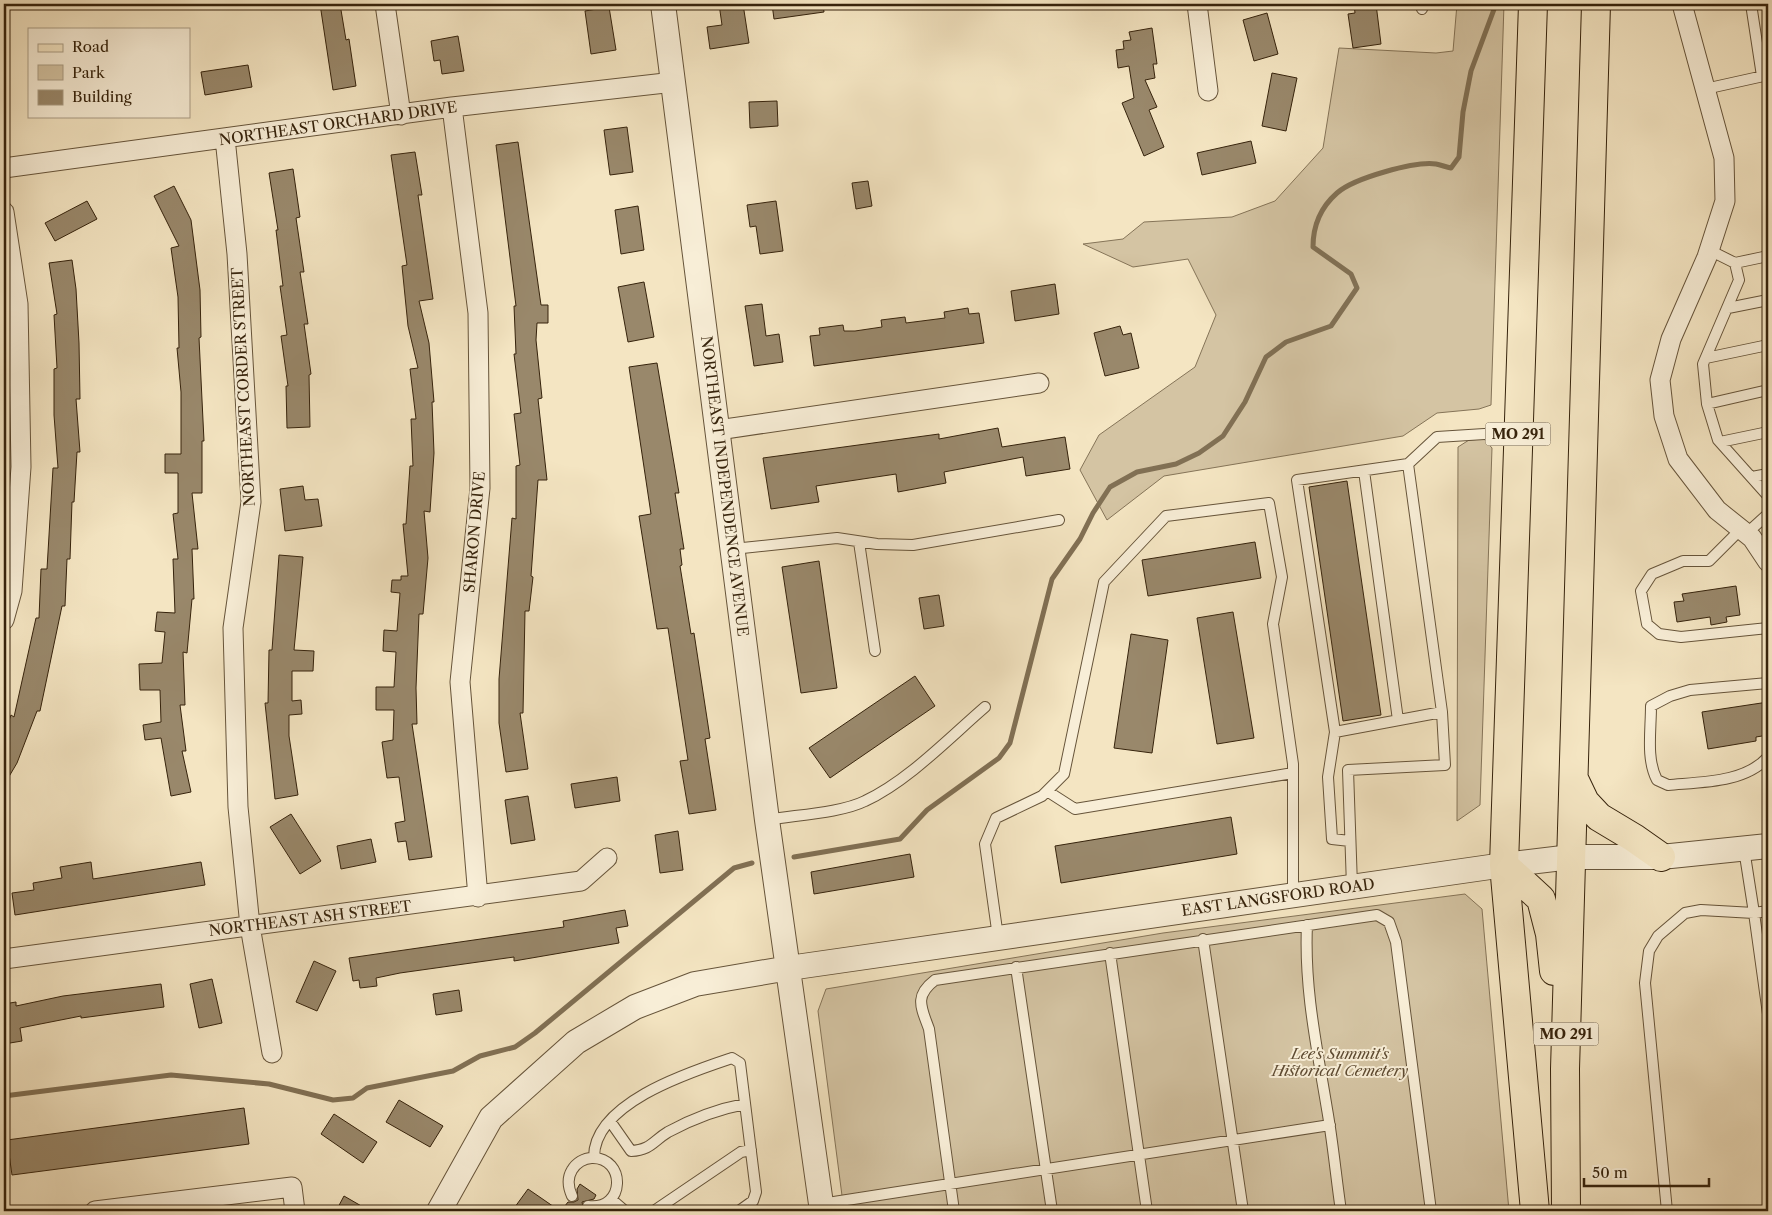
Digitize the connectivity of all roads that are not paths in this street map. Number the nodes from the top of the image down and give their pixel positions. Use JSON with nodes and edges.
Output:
{"nodes":[{"id":1,"x":385,"y":4,"type":"edge"},
{"id":2,"x":663,"y":4,"type":"edge"},
{"id":3,"x":1197,"y":4,"type":"edge"},
{"id":4,"x":1533,"y":4,"type":"edge"},
{"id":5,"x":1596,"y":4,"type":"edge"},
{"id":6,"x":1682,"y":4,"type":"edge"},
{"id":7,"x":1751,"y":4,"type":"edge"},
{"id":8,"x":1765,"y":76,"type":"edge"},
{"id":9,"x":674,"y":82,"type":"junction"},
{"id":10,"x":1705,"y":89,"type":"junction"},
{"id":11,"x":1208,"y":91,"type":"dead end"},
{"id":12,"x":452,"y":107,"type":"junction"},
{"id":13,"x":401,"y":115,"type":"junction"},
{"id":14,"x":226,"y":138,"type":"junction"},
{"id":15,"x":4,"y":168,"type":"edge"},
{"id":16,"x":4,"y":212,"type":"edge"},
{"id":17,"x":1709,"y":250,"type":"junction"},
{"id":18,"x":1768,"y":256,"type":"edge"},
{"id":19,"x":1735,"y":264,"type":"junction"},
{"id":20,"x":1768,"y":300,"type":"edge"},
{"id":21,"x":1728,"y":308,"type":"junction"},
{"id":22,"x":1768,"y":345,"type":"edge"},
{"id":23,"x":1706,"y":358,"type":"junction"},
{"id":24,"x":1040,"y":382,"type":"dead end"},
{"id":25,"x":1768,"y":390,"type":"edge"},
{"id":26,"x":1707,"y":404,"type":"junction"},
{"id":27,"x":718,"y":430,"type":"junction"},
{"id":28,"x":1518,"y":432,"type":"junction"},
{"id":29,"x":1768,"y":432,"type":"edge"},
{"id":30,"x":1720,"y":442,"type":"junction"},
{"id":31,"x":1408,"y":464,"type":"junction"},
{"id":32,"x":1364,"y":471,"type":"junction"},
{"id":33,"x":1768,"y":474,"type":"edge"},
{"id":34,"x":1752,"y":477,"type":"junction"},
{"id":35,"x":1768,"y":496,"type":"edge"},
{"id":36,"x":1768,"y":514,"type":"edge"},
{"id":37,"x":1059,"y":520,"type":"dead end"},
{"id":38,"x":1744,"y":532,"type":"junction"},
{"id":39,"x":859,"y":542,"type":"junction"},
{"id":40,"x":733,"y":549,"type":"junction"},
{"id":41,"x":1768,"y":562,"type":"edge"},
{"id":42,"x":4,"y":620,"type":"edge"},
{"id":43,"x":1768,"y":628,"type":"edge"},
{"id":44,"x":875,"y":651,"type":"dead end"},
{"id":45,"x":1768,"y":683,"type":"edge"},
{"id":46,"x":985,"y":707,"type":"dead end"},
{"id":47,"x":1442,"y":712,"type":"junction"},
{"id":48,"x":1398,"y":720,"type":"junction"},
{"id":49,"x":1335,"y":732,"type":"junction"},
{"id":50,"x":1768,"y":757,"type":"edge"},
{"id":51,"x":1293,"y":773,"type":"junction"},
{"id":52,"x":1574,"y":779,"type":"junction"},
{"id":53,"x":1047,"y":791,"type":"junction"},
{"id":54,"x":767,"y":820,"type":"junction"},
{"id":55,"x":1350,"y":842,"type":"junction"},
{"id":56,"x":1768,"y":846,"type":"edge"},
{"id":57,"x":1744,"y":849,"type":"junction"},
{"id":58,"x":1571,"y":857,"type":"junction"},
{"id":59,"x":1661,"y":857,"type":"junction"},
{"id":60,"x":607,"y":858,"type":"dead end"},
{"id":61,"x":1504,"y":865,"type":"junction"},
{"id":62,"x":1352,"y":886,"type":"junction"},
{"id":63,"x":1293,"y":895,"type":"junction"},
{"id":64,"x":478,"y":896,"type":"junction"},
{"id":65,"x":1768,"y":911,"type":"edge"},
{"id":66,"x":1754,"y":913,"type":"junction"},
{"id":67,"x":1307,"y":925,"type":"junction"},
{"id":68,"x":250,"y":926,"type":"junction"},
{"id":69,"x":998,"y":937,"type":"junction"},
{"id":70,"x":1203,"y":939,"type":"junction"},
{"id":71,"x":1110,"y":953,"type":"junction"},
{"id":72,"x":4,"y":959,"type":"edge"},
{"id":73,"x":1016,"y":967,"type":"junction"},
{"id":74,"x":789,"y":968,"type":"junction"},
{"id":75,"x":1768,"y":1014,"type":"edge"},
{"id":76,"x":272,"y":1053,"type":"dead end"},
{"id":77,"x":1565,"y":1069,"type":"junction"},
{"id":78,"x":745,"y":1104,"type":"junction"},
{"id":79,"x":610,"y":1122,"type":"junction"},
{"id":80,"x":1330,"y":1125,"type":"junction"},
{"id":81,"x":1233,"y":1140,"type":"junction"},
{"id":82,"x":751,"y":1150,"type":"junction"},
{"id":83,"x":1140,"y":1155,"type":"junction"},
{"id":84,"x":594,"y":1158,"type":"junction"},
{"id":85,"x":1047,"y":1169,"type":"junction"},
{"id":86,"x":950,"y":1184,"type":"junction"},
{"id":87,"x":572,"y":1196,"type":"dead end"},
{"id":88,"x":611,"y":1199,"type":"junction"},
{"id":89,"x":178,"y":1206,"type":"edge"},
{"id":90,"x":588,"y":1206,"type":"dead end"},
{"id":91,"x":822,"y":1208,"type":"edge"},
{"id":92,"x":95,"y":1211,"type":"edge"},
{"id":93,"x":295,"y":1211,"type":"edge"},
{"id":94,"x":439,"y":1211,"type":"edge"},
{"id":95,"x":625,"y":1211,"type":"edge"},
{"id":96,"x":654,"y":1211,"type":"edge"},
{"id":97,"x":739,"y":1211,"type":"edge"},
{"id":98,"x":954,"y":1211,"type":"edge"},
{"id":99,"x":1052,"y":1211,"type":"edge"},
{"id":100,"x":1147,"y":1211,"type":"edge"},
{"id":101,"x":1243,"y":1211,"type":"edge"},
{"id":102,"x":1341,"y":1211,"type":"edge"},
{"id":103,"x":1431,"y":1211,"type":"edge"},
{"id":104,"x":1535,"y":1211,"type":"edge"},
{"id":105,"x":1566,"y":1211,"type":"edge"},
{"id":106,"x":1666,"y":1211,"type":"edge"}],
"edges":[{"from":1,"to":13,"type":"street"},
{"from":2,"to":9,"type":"street","name":"NORTHEAST INDEPENDENCE AVENUE"},
{"from":3,"to":11,"type":"street"},
{"from":4,"to":28,"type":"main road","number":"MO 291"},
{"from":5,"to":52,"type":"main road","number":"MO 291"},
{"from":6,"to":10,"type":"street"},
{"from":7,"to":8,"type":"lane"},
{"from":8,"to":10,"type":"lane"},
{"from":9,"to":12,"type":"street","name":"NORTHEAST ORCHARD DRIVE"},
{"from":9,"to":27,"type":"street","name":"NORTHEAST INDEPENDENCE AVENUE"},
{"from":10,"to":17,"type":"street"},
{"from":12,"to":13,"type":"street","name":"NORTHEAST ORCHARD DRIVE"},
{"from":12,"to":64,"type":"street","name":"SHARON DRIVE"},
{"from":13,"to":14,"type":"street","name":"NORTHEAST ORCHARD DRIVE"},
{"from":14,"to":15,"type":"street","name":"NORTHEAST ORCHARD DRIVE"},
{"from":14,"to":68,"type":"street","name":"NORTHEAST CORDER STREET"},
{"from":16,"to":42,"type":"street"},
{"from":17,"to":19,"type":"lane"},
{"from":17,"to":38,"type":"street"},
{"from":18,"to":19,"type":"lane"},
{"from":19,"to":21,"type":"lane"},
{"from":20,"to":21,"type":"lane"},
{"from":21,"to":23,"type":"lane"},
{"from":22,"to":23,"type":"lane"},
{"from":23,"to":26,"type":"lane"},
{"from":24,"to":27,"type":"street"},
{"from":25,"to":26,"type":"lane"},
{"from":26,"to":30,"type":"lane"},
{"from":27,"to":40,"type":"street","name":"NORTHEAST INDEPENDENCE AVENUE"},
{"from":28,"to":31,"type":"lane"},
{"from":28,"to":61,"type":"main road","number":"MO 291"},
{"from":29,"to":30,"type":"lane"},
{"from":30,"to":34,"type":"lane"},
{"from":31,"to":32,"type":"lane"},
{"from":31,"to":47,"type":"lane"},
{"from":32,"to":48,"type":"lane"},
{"from":32,"to":49,"type":"lane"},
{"from":33,"to":34,"type":"lane"},
{"from":34,"to":35,"type":"lane"},
{"from":36,"to":38,"type":"lane"},
{"from":37,"to":39,"type":"lane"},
{"from":38,"to":41,"type":"street"},
{"from":38,"to":43,"type":"lane"},
{"from":39,"to":40,"type":"lane"},
{"from":39,"to":44,"type":"lane"},
{"from":40,"to":54,"type":"street","name":"NORTHEAST INDEPENDENCE AVENUE"},
{"from":45,"to":50,"type":"lane"},
{"from":46,"to":54,"type":"lane"},
{"from":47,"to":48,"type":"lane"},
{"from":47,"to":55,"type":"lane"},
{"from":48,"to":49,"type":"lane"},
{"from":49,"to":55,"type":"lane"},
{"from":51,"to":53,"type":"lane"},
{"from":51,"to":53,"type":"lane"},
{"from":51,"to":63,"type":"lane"},
{"from":52,"to":58,"type":"main road","number":"MO 291"},
{"from":52,"to":59,"type":"main road"},
{"from":53,"to":69,"type":"lane"},
{"from":54,"to":74,"type":"street","name":"NORTHEAST INDEPENDENCE AVENUE"},
{"from":55,"to":62,"type":"lane"},
{"from":56,"to":57,"type":"street","name":"EAST LANGSFORD ROAD"},
{"from":57,"to":59,"type":"street","name":"EAST LANGSFORD ROAD"},
{"from":57,"to":66,"type":"lane"},
{"from":58,"to":59,"type":"street","name":"EAST LANGSFORD ROAD"},
{"from":58,"to":61,"type":"street","name":"EAST LANGSFORD ROAD"},
{"from":58,"to":77,"type":"main road","number":"MO 291"},
{"from":60,"to":64,"type":"street","name":"NORTHEAST ASH STREET"},
{"from":61,"to":62,"type":"street","name":"EAST LANGSFORD ROAD"},
{"from":61,"to":77,"type":"main road"},
{"from":61,"to":104,"type":"main road","number":"MO 291"},
{"from":62,"to":63,"type":"street","name":"EAST LANGSFORD ROAD"},
{"from":63,"to":69,"type":"street","name":"EAST LANGSFORD ROAD"},
{"from":64,"to":68,"type":"street","name":"NORTHEAST ASH STREET"},
{"from":65,"to":66,"type":"lane"},
{"from":66,"to":75,"type":"lane"},
{"from":66,"to":106,"type":"lane"},
{"from":67,"to":70,"type":"lane"},
{"from":67,"to":80,"type":"lane"},
{"from":67,"to":103,"type":"lane"},
{"from":68,"to":72,"type":"street","name":"NORTHEAST ASH STREET"},
{"from":68,"to":76,"type":"street","name":"NORTHEAST CORDER STREET"},
{"from":69,"to":74,"type":"street","name":"EAST LANGSFORD ROAD"},
{"from":70,"to":71,"type":"lane"},
{"from":70,"to":81,"type":"lane"},
{"from":71,"to":73,"type":"lane"},
{"from":71,"to":83,"type":"lane"},
{"from":73,"to":85,"type":"lane"},
{"from":73,"to":86,"type":"lane"},
{"from":74,"to":91,"type":"street","name":"NORTHEAST INDEPENDENCE AVENUE"},
{"from":74,"to":94,"type":"street","name":"EAST LANGSFORD ROAD"},
{"from":77,"to":105,"type":"main road","number":"MO 291"},
{"from":78,"to":79,"type":"lane"},
{"from":78,"to":79,"type":"lane"},
{"from":78,"to":82,"type":"lane"},
{"from":79,"to":84,"type":"lane"},
{"from":80,"to":81,"type":"lane"},
{"from":80,"to":102,"type":"lane"},
{"from":81,"to":83,"type":"lane"},
{"from":81,"to":101,"type":"lane"},
{"from":82,"to":96,"type":"lane"},
{"from":82,"to":97,"type":"lane"},
{"from":83,"to":85,"type":"lane"},
{"from":83,"to":100,"type":"lane"},
{"from":84,"to":87,"type":"lane"},
{"from":84,"to":88,"type":"lane"},
{"from":85,"to":86,"type":"lane"},
{"from":85,"to":99,"type":"lane"},
{"from":86,"to":91,"type":"lane"},
{"from":86,"to":98,"type":"lane"},
{"from":88,"to":90,"type":"lane"},
{"from":88,"to":95,"type":"lane"},
{"from":89,"to":92,"type":"street"},
{"from":89,"to":93,"type":"street"}]}
